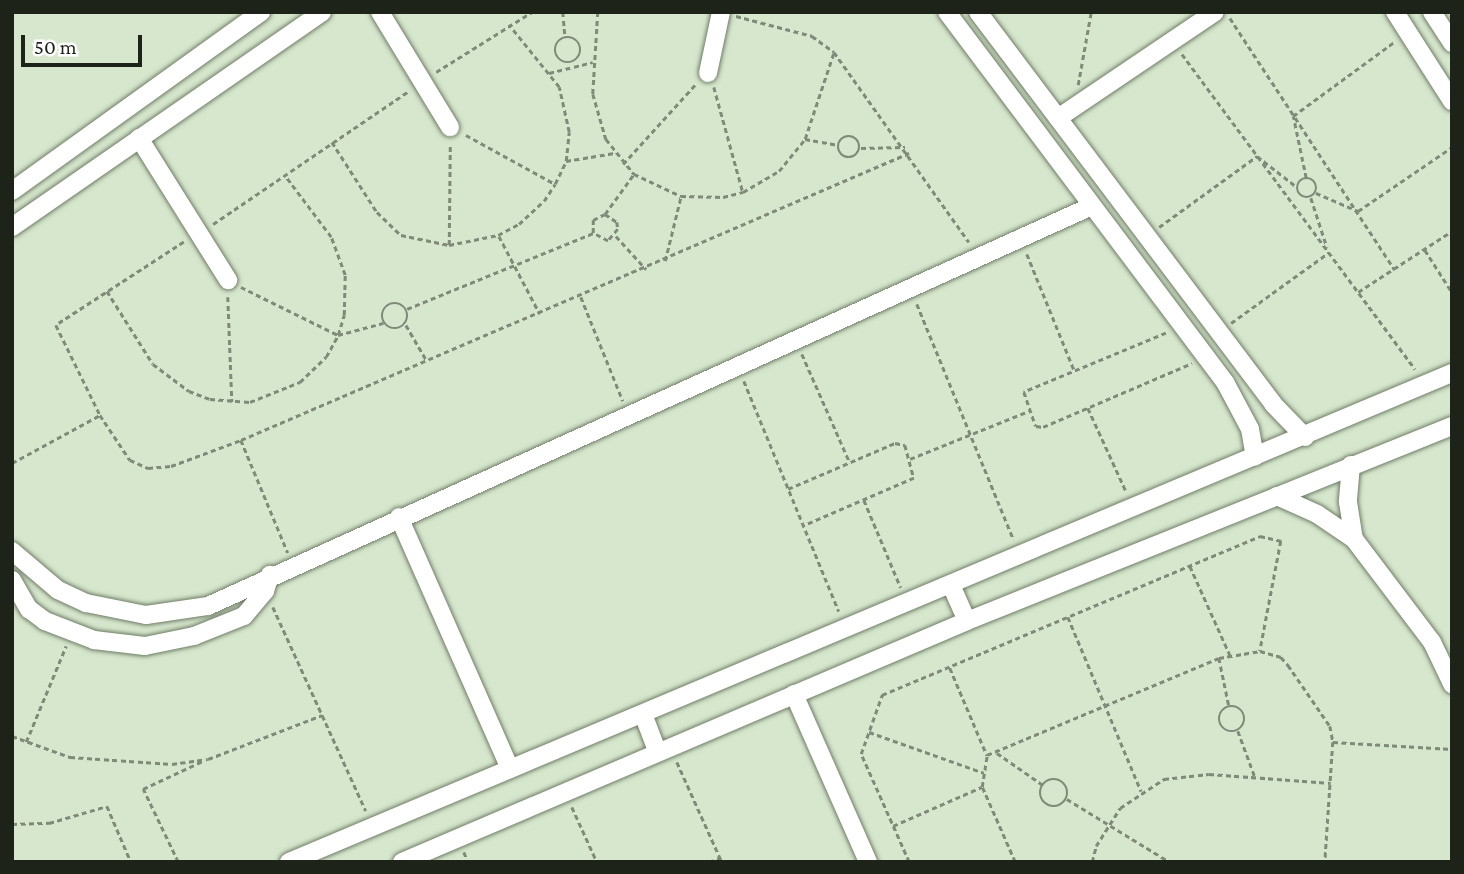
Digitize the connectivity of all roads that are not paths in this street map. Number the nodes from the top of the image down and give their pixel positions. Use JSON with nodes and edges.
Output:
{"nodes":[{"id":1,"x":261,"y":12,"type":"edge"},
{"id":2,"x":322,"y":12,"type":"edge"},
{"id":3,"x":380,"y":12,"type":"edge"},
{"id":4,"x":722,"y":12,"type":"edge"},
{"id":5,"x":947,"y":12,"type":"edge"},
{"id":6,"x":978,"y":12,"type":"edge"},
{"id":7,"x":1215,"y":12,"type":"edge"},
{"id":8,"x":1395,"y":12,"type":"edge"},
{"id":9,"x":1432,"y":12,"type":"edge"},
{"id":10,"x":1452,"y":43,"type":"edge"},
{"id":11,"x":709,"y":71,"type":"road end"},
{"id":12,"x":1452,"y":101,"type":"edge"},
{"id":13,"x":1058,"y":118,"type":"junction"},
{"id":14,"x":450,"y":127,"type":"road end"},
{"id":15,"x":139,"y":138,"type":"junction"},
{"id":16,"x":64,"y":154,"type":"junction"},
{"id":17,"x":80,"y":179,"type":"junction"},
{"id":18,"x":12,"y":191,"type":"edge"},
{"id":19,"x":1092,"y":206,"type":"junction"},
{"id":20,"x":12,"y":227,"type":"edge"},
{"id":21,"x":228,"y":281,"type":"road end"},
{"id":22,"x":1247,"y":367,"type":"junction"},
{"id":23,"x":1452,"y":373,"type":"edge"},
{"id":24,"x":1226,"y":382,"type":"junction"},
{"id":25,"x":1452,"y":426,"type":"edge"},
{"id":26,"x":1305,"y":437,"type":"junction"},
{"id":27,"x":1255,"y":457,"type":"junction"},
{"id":28,"x":1351,"y":465,"type":"junction"},
{"id":29,"x":1277,"y":496,"type":"junction"},
{"id":30,"x":399,"y":517,"type":"junction"},
{"id":31,"x":1354,"y":539,"type":"junction"},
{"id":32,"x":12,"y":551,"type":"edge"},
{"id":33,"x":12,"y":580,"type":"edge"},
{"id":34,"x":268,"y":583,"type":"junction"},
{"id":35,"x":951,"y":585,"type":"junction"},
{"id":36,"x":967,"y":621,"type":"junction"},
{"id":37,"x":1452,"y":684,"type":"edge"},
{"id":38,"x":794,"y":694,"type":"junction"},
{"id":39,"x":643,"y":714,"type":"junction"},
{"id":40,"x":663,"y":747,"type":"junction"},
{"id":41,"x":510,"y":769,"type":"junction"},
{"id":42,"x":289,"y":862,"type":"edge"},
{"id":43,"x":402,"y":862,"type":"edge"},
{"id":44,"x":868,"y":862,"type":"edge"}],
"edges":[{"from":1,"to":16,"type":"street"},
{"from":2,"to":15,"type":"street"},
{"from":3,"to":14,"type":"street"},
{"from":4,"to":11,"type":"street"},
{"from":5,"to":19,"type":"street"},
{"from":6,"to":13,"type":"street"},
{"from":7,"to":13,"type":"street"},
{"from":8,"to":12,"type":"street"},
{"from":9,"to":10,"type":"street"},
{"from":13,"to":22,"type":"street"},
{"from":15,"to":17,"type":"street"},
{"from":15,"to":21,"type":"street"},
{"from":16,"to":17,"type":"street"},
{"from":16,"to":18,"type":"street"},
{"from":17,"to":20,"type":"street"},
{"from":19,"to":24,"type":"street"},
{"from":19,"to":30,"type":"street"},
{"from":22,"to":24,"type":"street"},
{"from":22,"to":26,"type":"street"},
{"from":23,"to":26,"type":"street"},
{"from":24,"to":27,"type":"street"},
{"from":25,"to":28,"type":"street"},
{"from":26,"to":27,"type":"street"},
{"from":27,"to":35,"type":"street"},
{"from":28,"to":29,"type":"street"},
{"from":28,"to":31,"type":"street"},
{"from":29,"to":31,"type":"street"},
{"from":29,"to":36,"type":"street"},
{"from":30,"to":34,"type":"street"},
{"from":30,"to":41,"type":"street"},
{"from":31,"to":37,"type":"street"},
{"from":32,"to":34,"type":"street"},
{"from":33,"to":34,"type":"street"},
{"from":35,"to":36,"type":"street"},
{"from":35,"to":39,"type":"street"},
{"from":36,"to":38,"type":"street"},
{"from":38,"to":40,"type":"street"},
{"from":38,"to":44,"type":"street"},
{"from":39,"to":40,"type":"street"},
{"from":39,"to":41,"type":"street"},
{"from":40,"to":43,"type":"street"},
{"from":41,"to":42,"type":"street"}]}
